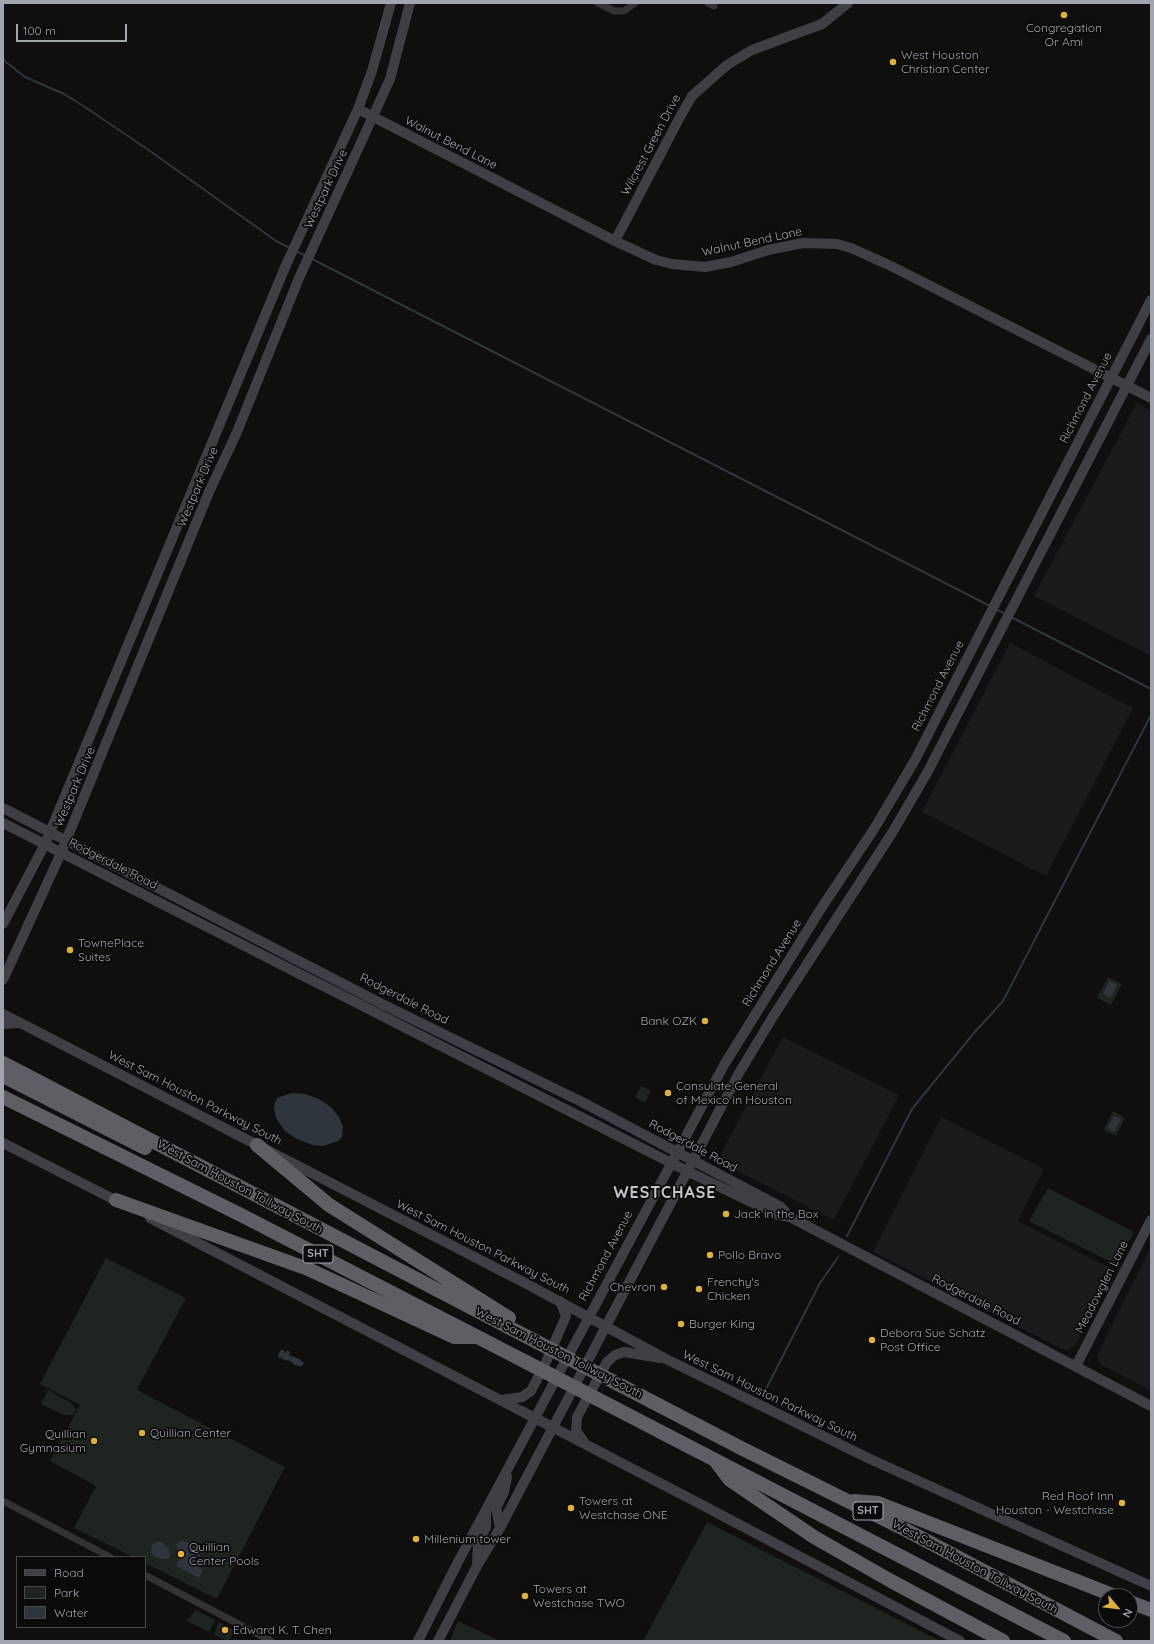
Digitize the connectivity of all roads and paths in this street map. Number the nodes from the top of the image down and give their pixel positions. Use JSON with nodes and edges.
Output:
{"nodes":[{"id":1,"x":391,"y":3,"type":"edge"},
{"id":2,"x":410,"y":3,"type":"edge"},
{"id":3,"x":598,"y":3,"type":"edge"},
{"id":4,"x":635,"y":3,"type":"edge"},
{"id":5,"x":848,"y":3,"type":"edge"},
{"id":6,"x":388,"y":17,"type":"junction"},
{"id":7,"x":406,"y":21,"type":"junction"},
{"id":8,"x":358,"y":109,"type":"junction"},
{"id":9,"x":374,"y":117,"type":"junction"},
{"id":10,"x":615,"y":241,"type":"junction"},
{"id":11,"x":1151,"y":300,"type":"edge"},
{"id":12,"x":1151,"y":339,"type":"edge"},
{"id":13,"x":1111,"y":378,"type":"junction"},
{"id":14,"x":1127,"y":386,"type":"junction"},
{"id":15,"x":1151,"y":398,"type":"edge"},
{"id":16,"x":1060,"y":477,"type":"junction"},
{"id":17,"x":1076,"y":485,"type":"junction"},
{"id":18,"x":957,"y":676,"type":"junction"},
{"id":19,"x":974,"y":684,"type":"junction"},
{"id":20,"x":915,"y":760,"type":"junction"},
{"id":21,"x":927,"y":773,"type":"junction"},
{"id":22,"x":3,"y":808,"type":"edge"},
{"id":23,"x":3,"y":823,"type":"edge"},
{"id":24,"x":50,"y":832,"type":"junction"},
{"id":25,"x":67,"y":840,"type":"junction"},
{"id":26,"x":45,"y":844,"type":"junction"},
{"id":27,"x":61,"y":853,"type":"junction"},
{"id":28,"x":845,"y":872,"type":"junction"},
{"id":29,"x":861,"y":882,"type":"junction"},
{"id":30,"x":191,"y":904,"type":"junction"},
{"id":31,"x":186,"y":915,"type":"junction"},
{"id":32,"x":3,"y":924,"type":"edge"},
{"id":33,"x":284,"y":952,"type":"junction"},
{"id":34,"x":278,"y":962,"type":"junction"},
{"id":35,"x":784,"y":968,"type":"junction"},
{"id":36,"x":798,"y":978,"type":"junction"},
{"id":37,"x":3,"y":980,"type":"edge"},
{"id":38,"x":384,"y":1005,"type":"junction"},
{"id":39,"x":3,"y":1014,"type":"edge"},
{"id":40,"x":379,"y":1014,"type":"junction"},
{"id":41,"x":20,"y":1023,"type":"junction"},
{"id":42,"x":3,"y":1024,"type":"edge"},
{"id":43,"x":468,"y":1046,"type":"junction"},
{"id":44,"x":462,"y":1057,"type":"junction"},
{"id":45,"x":3,"y":1063,"type":"edge"},
{"id":46,"x":724,"y":1065,"type":"junction"},
{"id":47,"x":739,"y":1074,"type":"junction"},
{"id":48,"x":3,"y":1076,"type":"edge"},
{"id":49,"x":3,"y":1097,"type":"edge"},
{"id":50,"x":582,"y":1102,"type":"junction"},
{"id":51,"x":572,"y":1112,"type":"junction"},
{"id":52,"x":3,"y":1143,"type":"edge"},
{"id":53,"x":257,"y":1145,"type":"junction"},
{"id":54,"x":677,"y":1152,"type":"junction"},
{"id":55,"x":693,"y":1160,"type":"junction"},
{"id":56,"x":672,"y":1163,"type":"junction"},
{"id":57,"x":687,"y":1171,"type":"junction"},
{"id":58,"x":255,"y":1194,"type":"junction"},
{"id":59,"x":116,"y":1200,"type":"junction"},
{"id":60,"x":790,"y":1217,"type":"junction"},
{"id":61,"x":1151,"y":1220,"type":"edge"},
{"id":62,"x":560,"y":1301,"type":"junction"},
{"id":63,"x":589,"y":1317,"type":"junction"},
{"id":64,"x":607,"y":1326,"type":"junction"},
{"id":65,"x":476,"y":1336,"type":"junction"},
{"id":66,"x":538,"y":1340,"type":"junction"},
{"id":67,"x":666,"y":1359,"type":"junction"},
{"id":68,"x":1076,"y":1366,"type":"junction"},
{"id":69,"x":502,"y":1400,"type":"junction"},
{"id":70,"x":1151,"y":1406,"type":"edge"},
{"id":71,"x":535,"y":1419,"type":"junction"},
{"id":72,"x":553,"y":1428,"type":"junction"},
{"id":73,"x":586,"y":1444,"type":"junction"},
{"id":74,"x":714,"y":1460,"type":"junction"},
{"id":75,"x":508,"y":1470,"type":"junction"},
{"id":76,"x":3,"y":1501,"type":"edge"},
{"id":77,"x":847,"y":1501,"type":"junction"},
{"id":78,"x":486,"y":1510,"type":"junction"},
{"id":79,"x":500,"y":1528,"type":"junction"},
{"id":80,"x":108,"y":1556,"type":"edge"},
{"id":81,"x":477,"y":1566,"type":"junction"},
{"id":82,"x":146,"y":1576,"type":"edge"},
{"id":83,"x":1151,"y":1586,"type":"edge"},
{"id":84,"x":1098,"y":1589,"type":"edge"},
{"id":85,"x":1138,"y":1605,"type":"edge"},
{"id":86,"x":1151,"y":1610,"type":"edge"},
{"id":87,"x":419,"y":1640,"type":"edge"},
{"id":88,"x":956,"y":1640,"type":"edge"},
{"id":89,"x":271,"y":1641,"type":"edge"},
{"id":90,"x":438,"y":1641,"type":"edge"},
{"id":91,"x":1003,"y":1641,"type":"edge"},
{"id":92,"x":1064,"y":1641,"type":"edge"},
{"id":93,"x":1116,"y":1641,"type":"edge"}],
"edges":[{"from":1,"to":6,"type":"main road","name":"Westpark Drive"},
{"from":2,"to":7,"type":"main road","name":"Westpark Drive"},
{"from":3,"to":4,"type":"street"},
{"from":5,"to":10,"type":"main road","name":"Wilcrest Green Drive"},
{"from":6,"to":7,"type":"main road"},
{"from":6,"to":8,"type":"main road","name":"Westpark Drive"},
{"from":7,"to":9,"type":"main road","name":"Westpark Drive"},
{"from":8,"to":9,"type":"main road","name":"Walnut Bend Lane"},
{"from":8,"to":24,"type":"main road","name":"Westpark Drive"},
{"from":9,"to":10,"type":"main road","name":"Walnut Bend Lane"},
{"from":9,"to":25,"type":"main road","name":"Westpark Drive"},
{"from":10,"to":13,"type":"main road","name":"Walnut Bend Lane"},
{"from":11,"to":13,"type":"main road","name":"Richmond Avenue"},
{"from":12,"to":14,"type":"main road"},
{"from":13,"to":14,"type":"main road","name":"Walnut Bend Lane"},
{"from":13,"to":16,"type":"main road","name":"Richmond Avenue"},
{"from":14,"to":15,"type":"main road","name":"Walnut Bend Lane"},
{"from":14,"to":17,"type":"main road"},
{"from":16,"to":17,"type":"main road"},
{"from":16,"to":18,"type":"main road","name":"Richmond Avenue"},
{"from":17,"to":19,"type":"main road"},
{"from":18,"to":19,"type":"main road"},
{"from":18,"to":20,"type":"main road","name":"Richmond Avenue"},
{"from":19,"to":21,"type":"main road"},
{"from":20,"to":21,"type":"main road"},
{"from":20,"to":28,"type":"main road","name":"Richmond Avenue"},
{"from":21,"to":29,"type":"main road"},
{"from":22,"to":24,"type":"main road","name":"Rodgerdale Road"},
{"from":23,"to":26,"type":"main road","name":"Rodgerdale Road"},
{"from":24,"to":25,"type":"main road","name":"Rodgerdale Road"},
{"from":24,"to":26,"type":"main road","name":"Westpark Drive"},
{"from":25,"to":27,"type":"main road","name":"Westpark Drive"},
{"from":25,"to":30,"type":"main road","name":"Rodgerdale Road"},
{"from":26,"to":27,"type":"main road","name":"Rodgerdale Road"},
{"from":26,"to":32,"type":"main road","name":"Westpark Drive"},
{"from":27,"to":31,"type":"main road","name":"Rodgerdale Road"},
{"from":27,"to":37,"type":"main road","name":"Westpark Drive"},
{"from":28,"to":29,"type":"main road"},
{"from":28,"to":35,"type":"main road","name":"Richmond Avenue"},
{"from":29,"to":36,"type":"main road"},
{"from":30,"to":31,"type":"main road"},
{"from":30,"to":33,"type":"main road","name":"Rodgerdale Road"},
{"from":31,"to":34,"type":"main road","name":"Rodgerdale Road"},
{"from":33,"to":34,"type":"main road"},
{"from":33,"to":38,"type":"main road","name":"Rodgerdale Road"},
{"from":34,"to":40,"type":"main road","name":"Rodgerdale Road"},
{"from":35,"to":36,"type":"main road"},
{"from":35,"to":46,"type":"main road","name":"Richmond Avenue"},
{"from":36,"to":47,"type":"main road"},
{"from":38,"to":40,"type":"main road"},
{"from":38,"to":43,"type":"main road","name":"Rodgerdale Road"},
{"from":39,"to":41,"type":"main road","name":"West Sam Houston Parkway South"},
{"from":40,"to":44,"type":"main road","name":"Rodgerdale Road"},
{"from":41,"to":42,"type":"main road"},
{"from":41,"to":53,"type":"main road","name":"West Sam Houston Parkway South"},
{"from":43,"to":44,"type":"main road"},
{"from":43,"to":50,"type":"main road","name":"Rodgerdale Road"},
{"from":44,"to":51,"type":"main road","name":"Rodgerdale Road"},
{"from":45,"to":58,"type":"highway","name":"West Sam Houston Tollway South","number":"SHT"},
{"from":46,"to":47,"type":"main road"},
{"from":46,"to":54,"type":"main road","name":"Richmond Avenue"},
{"from":47,"to":55,"type":"main road"},
{"from":48,"to":58,"type":"highway"},
{"from":49,"to":65,"type":"highway","name":"West Sam Houston Tollway South","number":"SHT"},
{"from":50,"to":51,"type":"main road"},
{"from":50,"to":54,"type":"main road","name":"Rodgerdale Road"},
{"from":51,"to":56,"type":"main road","name":"Rodgerdale Road"},
{"from":52,"to":59,"type":"main road"},
{"from":53,"to":62,"type":"main road","name":"West Sam Houston Parkway South"},
{"from":53,"to":66,"type":"highway"},
{"from":54,"to":55,"type":"main road","name":"Rodgerdale Road"},
{"from":54,"to":56,"type":"main road","name":"Richmond Avenue"},
{"from":55,"to":57,"type":"main road"},
{"from":55,"to":60,"type":"main road","name":"Rodgerdale Road"},
{"from":56,"to":57,"type":"main road","name":"Rodgerdale Road"},
{"from":56,"to":63,"type":"main road","name":"Richmond Avenue"},
{"from":57,"to":60,"type":"main road","name":"Rodgerdale Road"},
{"from":57,"to":64,"type":"main road"},
{"from":58,"to":66,"type":"highway","name":"West Sam Houston Tollway South","number":"SHT"},
{"from":59,"to":65,"type":"highway"},
{"from":59,"to":69,"type":"main road"},
{"from":60,"to":68,"type":"main road","name":"Rodgerdale Road"},
{"from":61,"to":68,"type":"main road","name":"Meadowglen Lane"},
{"from":62,"to":63,"type":"main road","name":"West Sam Houston Parkway South"},
{"from":62,"to":69,"type":"main road"},
{"from":63,"to":64,"type":"main road","name":"West Sam Houston Parkway South"},
{"from":63,"to":71,"type":"main road","name":"Richmond Avenue"},
{"from":64,"to":67,"type":"main road","name":"West Sam Houston Parkway South"},
{"from":64,"to":72,"type":"main road"},
{"from":65,"to":74,"type":"highway","name":"West Sam Houston Tollway South","number":"SHT","bridge":true},
{"from":66,"to":77,"type":"highway","name":"West Sam Houston Tollway South","number":"SHT","bridge":true},
{"from":67,"to":73,"type":"main road"},
{"from":67,"to":83,"type":"main road","name":"West Sam Houston Parkway South"},
{"from":68,"to":70,"type":"main road","name":"Rodgerdale Road"},
{"from":69,"to":71,"type":"main road"},
{"from":71,"to":72,"type":"main road"},
{"from":71,"to":75,"type":"main road","name":"Richmond Avenue"},
{"from":72,"to":73,"type":"main road"},
{"from":72,"to":79,"type":"main road"},
{"from":73,"to":88,"type":"main road"},
{"from":74,"to":91,"type":"highway"},
{"from":74,"to":92,"type":"highway","name":"West Sam Houston Tollway South","number":"SHT"},
{"from":75,"to":78,"type":"main road","name":"Richmond Avenue"},
{"from":75,"to":79,"type":"main road"},
{"from":76,"to":80,"type":"street"},
{"from":77,"to":84,"type":"highway"},
{"from":77,"to":93,"type":"highway","name":"West Sam Houston Tollway South","number":"SHT"},
{"from":78,"to":81,"type":"main road"},
{"from":78,"to":87,"type":"main road","name":"Richmond Avenue"},
{"from":79,"to":81,"type":"main road"},
{"from":81,"to":90,"type":"main road"},
{"from":82,"to":89,"type":"street"},
{"from":85,"to":86,"type":"highway"}]}
